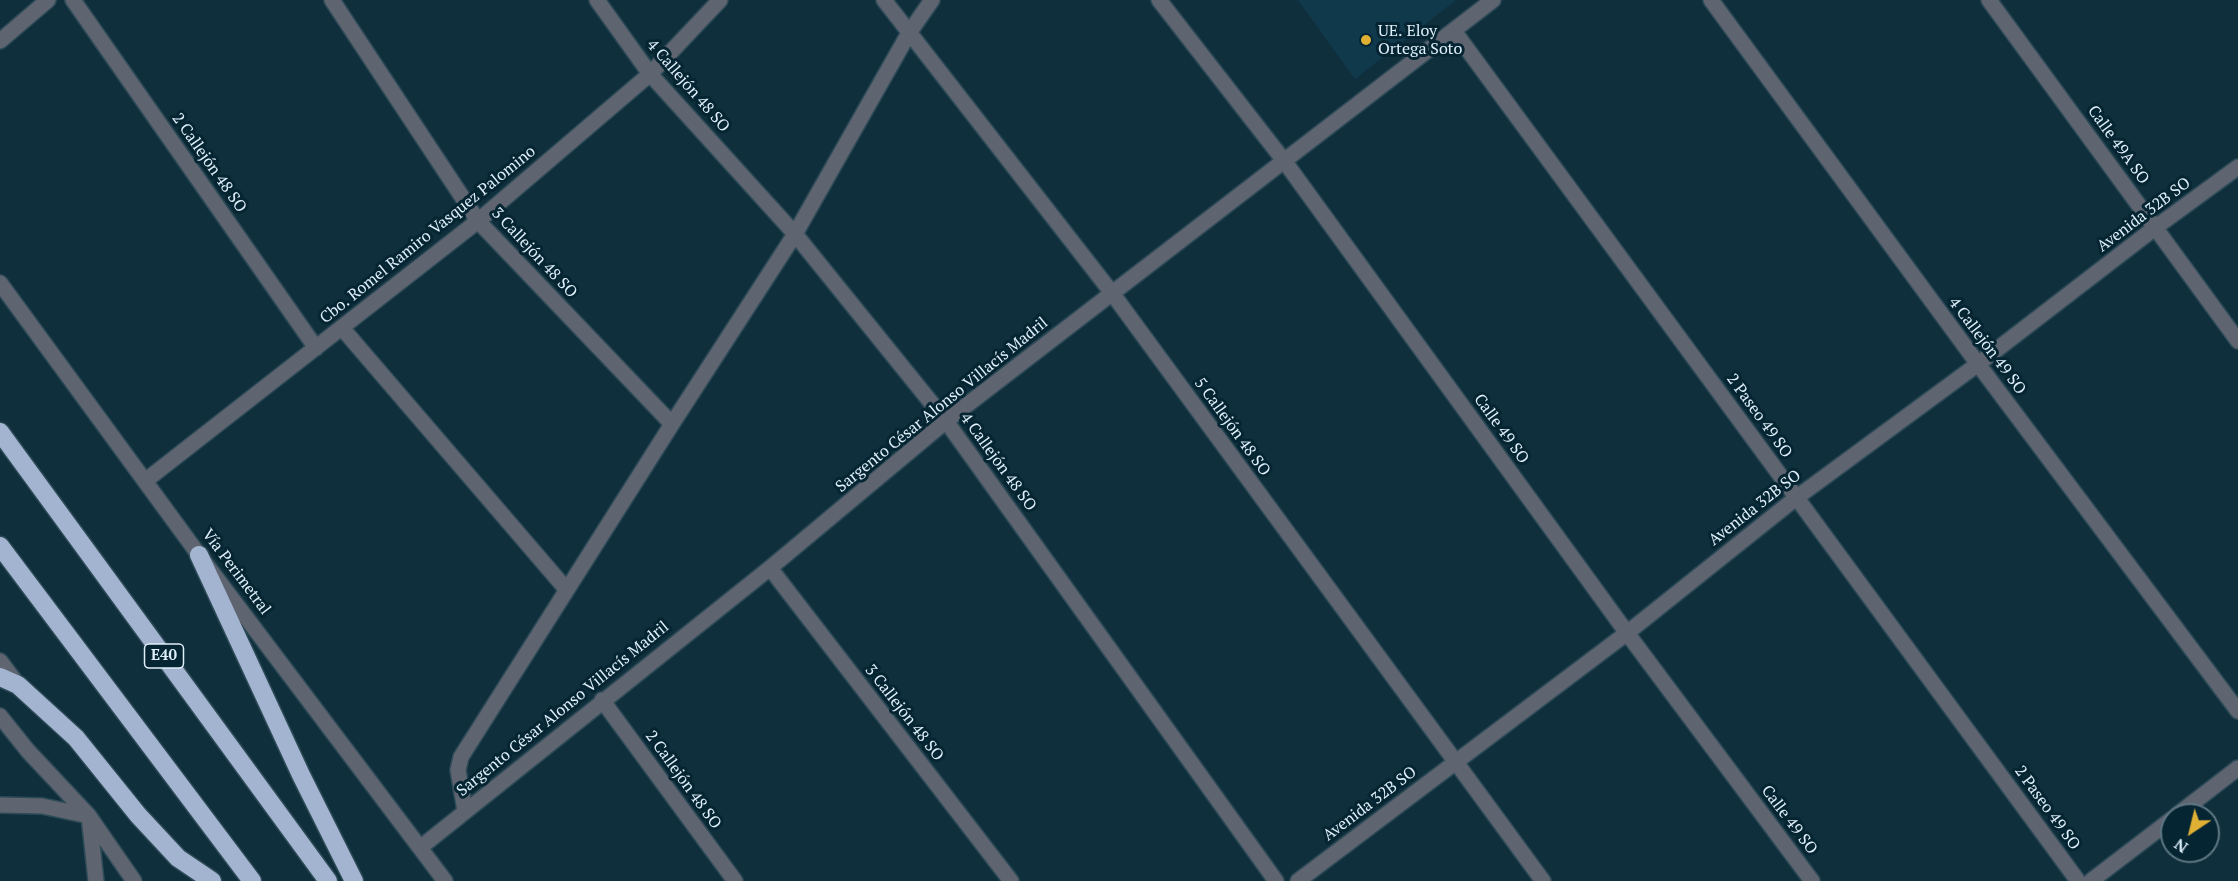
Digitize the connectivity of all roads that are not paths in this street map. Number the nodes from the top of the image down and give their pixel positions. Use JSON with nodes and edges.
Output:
{"nodes":[{"id":1,"x":48,"y":0,"type":"edge"},
{"id":2,"x":73,"y":0,"type":"edge"},
{"id":3,"x":332,"y":0,"type":"edge"},
{"id":4,"x":597,"y":0,"type":"edge"},
{"id":5,"x":720,"y":0,"type":"edge"},
{"id":6,"x":885,"y":0,"type":"edge"},
{"id":7,"x":932,"y":0,"type":"edge"},
{"id":8,"x":1159,"y":0,"type":"edge"},
{"id":9,"x":1493,"y":0,"type":"edge"},
{"id":10,"x":1711,"y":0,"type":"edge"},
{"id":11,"x":1989,"y":0,"type":"edge"},
{"id":12,"x":1454,"y":31,"type":"junction"},
{"id":13,"x":909,"y":33,"type":"junction"},
{"id":14,"x":0,"y":41,"type":"edge"},
{"id":15,"x":650,"y":74,"type":"junction"},
{"id":16,"x":1285,"y":162,"type":"junction"},
{"id":17,"x":2238,"y":167,"type":"edge"},
{"id":18,"x":478,"y":221,"type":"junction"},
{"id":19,"x":2156,"y":227,"type":"junction"},
{"id":20,"x":795,"y":234,"type":"junction"},
{"id":21,"x":0,"y":283,"type":"edge"},
{"id":22,"x":1112,"y":293,"type":"junction"},
{"id":23,"x":342,"y":328,"type":"junction"},
{"id":24,"x":2238,"y":340,"type":"edge"},
{"id":25,"x":316,"y":348,"type":"junction"},
{"id":26,"x":1978,"y":364,"type":"junction"},
{"id":27,"x":946,"y":421,"type":"junction"},
{"id":28,"x":672,"y":424,"type":"junction"},
{"id":29,"x":0,"y":432,"type":"edge"},
{"id":30,"x":145,"y":481,"type":"junction"},
{"id":31,"x":1796,"y":498,"type":"junction"},
{"id":32,"x":0,"y":546,"type":"edge"},
{"id":33,"x":199,"y":555,"type":"junction"},
{"id":34,"x":770,"y":568,"type":"junction"},
{"id":35,"x":566,"y":589,"type":"junction"},
{"id":36,"x":1627,"y":633,"type":"junction"},
{"id":37,"x":0,"y":661,"type":"edge"},
{"id":38,"x":0,"y":677,"type":"edge"},
{"id":39,"x":18,"y":685,"type":"junction"},
{"id":40,"x":602,"y":700,"type":"junction"},
{"id":41,"x":2238,"y":711,"type":"edge"},
{"id":42,"x":0,"y":716,"type":"edge"},
{"id":43,"x":1456,"y":762,"type":"junction"},
{"id":44,"x":2237,"y":769,"type":"edge"},
{"id":45,"x":2193,"y":803,"type":"edge"},
{"id":46,"x":0,"y":806,"type":"edge"},
{"id":47,"x":465,"y":811,"type":"junction"},
{"id":48,"x":89,"y":816,"type":"junction"},
{"id":49,"x":2160,"y":828,"type":"edge"},
{"id":50,"x":421,"y":847,"type":"junction"},
{"id":51,"x":96,"y":881,"type":"edge"},
{"id":52,"x":134,"y":881,"type":"edge"},
{"id":53,"x":212,"y":881,"type":"edge"},
{"id":54,"x":252,"y":881,"type":"edge"},
{"id":55,"x":328,"y":881,"type":"edge"},
{"id":56,"x":354,"y":881,"type":"edge"},
{"id":57,"x":446,"y":881,"type":"edge"},
{"id":58,"x":735,"y":881,"type":"edge"},
{"id":59,"x":1011,"y":881,"type":"edge"},
{"id":60,"x":1276,"y":881,"type":"edge"},
{"id":61,"x":1298,"y":881,"type":"edge"},
{"id":62,"x":1543,"y":881,"type":"edge"},
{"id":63,"x":1812,"y":881,"type":"edge"},
{"id":64,"x":2078,"y":881,"type":"edge"},
{"id":65,"x":2091,"y":881,"type":"edge"}],
"edges":[{"from":1,"to":14,"type":"street"},
{"from":2,"to":25,"type":"street","name":"2 Callejón 48 SO"},
{"from":3,"to":18,"type":"street","name":"3 Callejón 48 SO"},
{"from":4,"to":15,"type":"street","name":"4 Callejón 48 SO"},
{"from":5,"to":15,"type":"street","name":"Cbo. Romel Ramiro Vasquez Palomino"},
{"from":6,"to":13,"type":"street","name":"5 Callejón 48 SO"},
{"from":7,"to":13,"type":"street"},
{"from":8,"to":16,"type":"street","name":"Calle 49 SO"},
{"from":9,"to":12,"type":"street","name":"Sargento César Alonso Villacís Madril"},
{"from":10,"to":26,"type":"street","name":"4 Callejón 49 SO"},
{"from":11,"to":19,"type":"street","name":"Calle 49A SO"},
{"from":12,"to":16,"type":"street","name":"Sargento César Alonso Villacís Madril"},
{"from":12,"to":31,"type":"street","name":"2 Paseo 49 SO"},
{"from":13,"to":20,"type":"street"},
{"from":13,"to":22,"type":"street","name":"5 Callejón 48 SO"},
{"from":15,"to":18,"type":"street","name":"Cbo. Romel Ramiro Vasquez Palomino"},
{"from":15,"to":20,"type":"street","name":"4 Callejón 48 SO"},
{"from":16,"to":22,"type":"street","name":"Sargento César Alonso Villacís Madril"},
{"from":16,"to":36,"type":"street","name":"Calle 49 SO"},
{"from":17,"to":19,"type":"street","name":"Avenida 32B SO"},
{"from":18,"to":23,"type":"street","name":"Cbo. Romel Ramiro Vasquez Palomino"},
{"from":18,"to":28,"type":"street","name":"3 Callejón 48 SO"},
{"from":19,"to":24,"type":"street","name":"Calle 49A SO"},
{"from":19,"to":26,"type":"street","name":"Avenida 32B SO"},
{"from":20,"to":27,"type":"street","name":"4 Callejón 48 SO"},
{"from":20,"to":28,"type":"street"},
{"from":21,"to":30,"type":"street","name":"Vía Perimetral"},
{"from":22,"to":27,"type":"street","name":"Sargento César Alonso Villacís Madril"},
{"from":22,"to":43,"type":"street","name":"5 Callejón 48 SO"},
{"from":23,"to":25,"type":"street","name":"Cbo. Romel Ramiro Vasquez Palomino"},
{"from":23,"to":35,"type":"street"},
{"from":25,"to":30,"type":"street","name":"Cbo. Romel Ramiro Vasquez Palomino"},
{"from":26,"to":31,"type":"street","name":"Avenida 32B SO"},
{"from":26,"to":41,"type":"street","name":"4 Callejón 49 SO"},
{"from":27,"to":34,"type":"street","name":"Sargento César Alonso Villacís Madril"},
{"from":27,"to":60,"type":"street","name":"4 Callejón 48 SO"},
{"from":28,"to":35,"type":"street"},
{"from":29,"to":55,"type":"highway","number":"E40"},
{"from":30,"to":33,"type":"street","name":"Vía Perimetral"},
{"from":31,"to":36,"type":"street","name":"Avenida 32B SO"},
{"from":31,"to":64,"type":"street","name":"2 Paseo 49 SO"},
{"from":32,"to":54,"type":"highway"},
{"from":33,"to":50,"type":"street","name":"Vía Perimetral"},
{"from":33,"to":56,"type":"highway"},
{"from":34,"to":40,"type":"street","name":"Sargento César Alonso Villacís Madril"},
{"from":34,"to":59,"type":"street","name":"3 Callejón 48 SO"},
{"from":35,"to":47,"type":"street"},
{"from":36,"to":43,"type":"street","name":"Avenida 32B SO"},
{"from":36,"to":63,"type":"street","name":"Calle 49 SO"},
{"from":37,"to":39,"type":"street"},
{"from":38,"to":39,"type":"highway"},
{"from":39,"to":53,"type":"highway"},
{"from":40,"to":47,"type":"street","name":"Sargento César Alonso Villacís Madril"},
{"from":40,"to":58,"type":"street","name":"2 Callejón 48 SO"},
{"from":42,"to":48,"type":"street"},
{"from":43,"to":61,"type":"street","name":"Avenida 32B SO"},
{"from":43,"to":62,"type":"street","name":"5 Callejón 48 SO"},
{"from":44,"to":45,"type":"street"},
{"from":46,"to":48,"type":"street"},
{"from":47,"to":50,"type":"street","name":"Sargento César Alonso Villacís Madril"},
{"from":48,"to":51,"type":"street"},
{"from":48,"to":52,"type":"street"},
{"from":49,"to":65,"type":"street"},
{"from":50,"to":57,"type":"street","name":"Vía Perimetral"}]}
